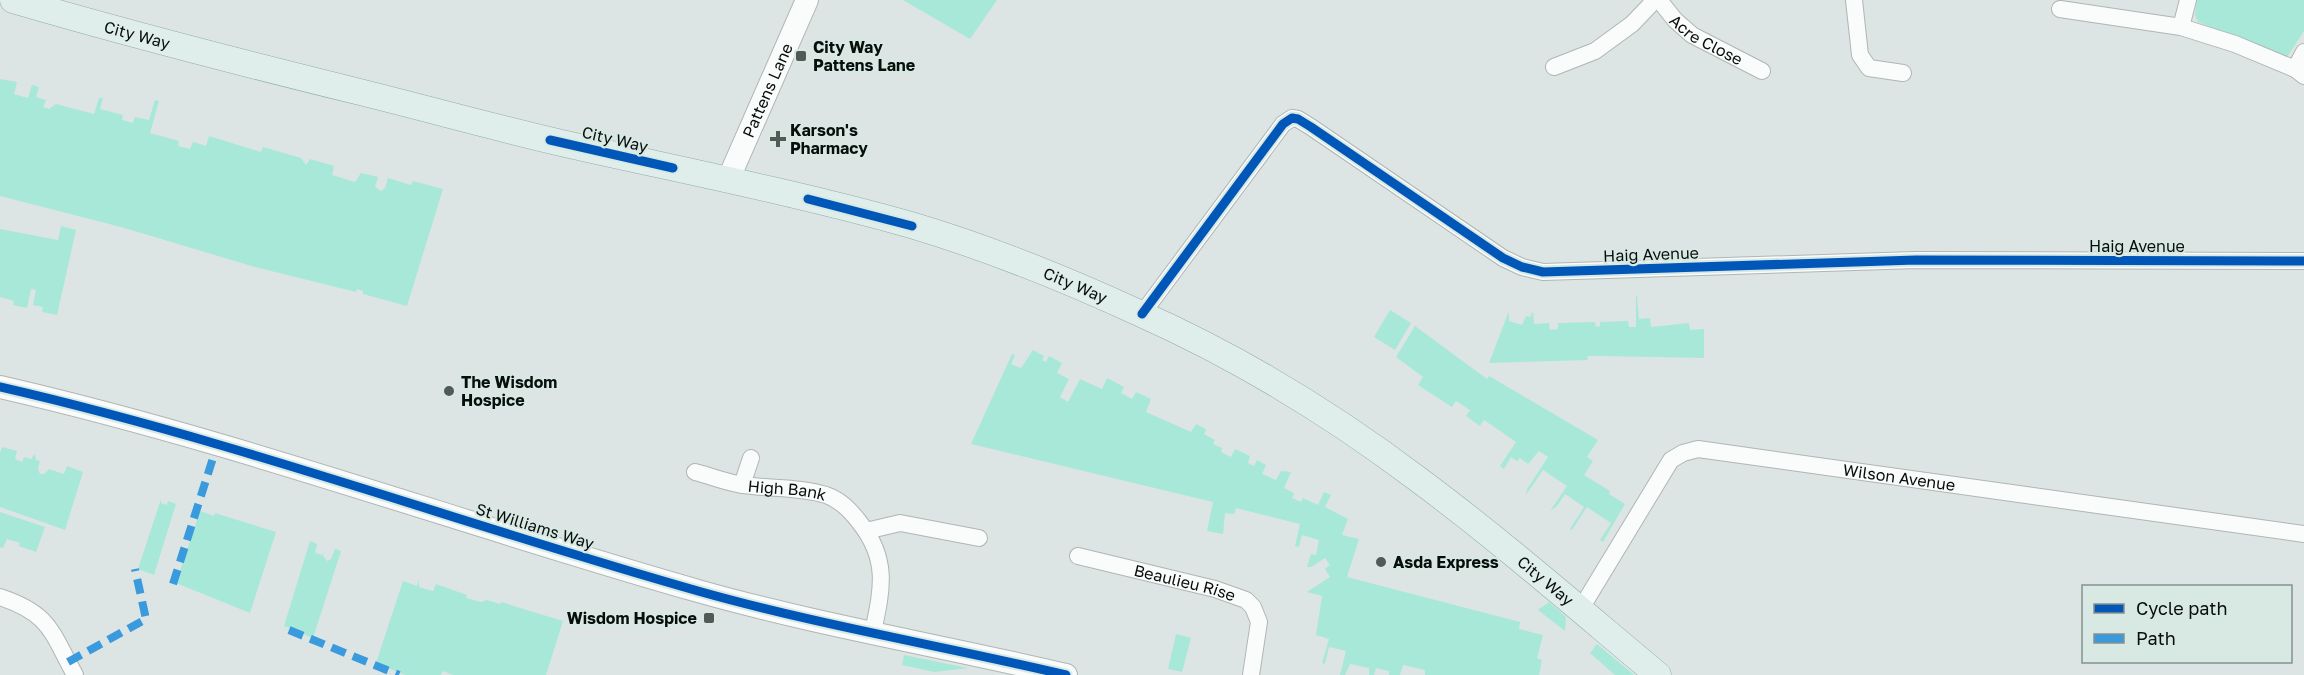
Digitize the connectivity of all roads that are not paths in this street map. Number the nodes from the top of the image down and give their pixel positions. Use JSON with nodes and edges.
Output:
{"nodes":[{"id":1,"x":13,"y":0,"type":"edge"},
{"id":2,"x":807,"y":0,"type":"edge"},
{"id":3,"x":1657,"y":0,"type":"edge"},
{"id":4,"x":1854,"y":0,"type":"edge"},
{"id":5,"x":2188,"y":0,"type":"edge"},
{"id":6,"x":2060,"y":9,"type":"dead end"},
{"id":7,"x":2181,"y":27,"type":"junction"},
{"id":8,"x":2304,"y":52,"type":"edge"},
{"id":9,"x":1554,"y":68,"type":"dead end"},
{"id":10,"x":1762,"y":71,"type":"dead end"},
{"id":11,"x":1903,"y":73,"type":"dead end"},
{"id":12,"x":2299,"y":73,"type":"edge"},
{"id":13,"x":728,"y":180,"type":"junction"},
{"id":14,"x":2304,"y":261,"type":"edge"},
{"id":15,"x":1142,"y":314,"type":"junction"},
{"id":16,"x":0,"y":387,"type":"edge"},
{"id":17,"x":751,"y":458,"type":"dead end"},
{"id":18,"x":695,"y":472,"type":"dead end"},
{"id":19,"x":742,"y":485,"type":"junction"},
{"id":20,"x":866,"y":531,"type":"junction"},
{"id":21,"x":2304,"y":534,"type":"edge"},
{"id":22,"x":979,"y":538,"type":"dead end"},
{"id":23,"x":1078,"y":556,"type":"dead end"},
{"id":24,"x":0,"y":597,"type":"edge"},
{"id":25,"x":1580,"y":610,"type":"junction"},
{"id":26,"x":873,"y":632,"type":"junction"},
{"id":27,"x":75,"y":675,"type":"edge"},
{"id":28,"x":1066,"y":675,"type":"edge"},
{"id":29,"x":1251,"y":675,"type":"edge"},
{"id":30,"x":1658,"y":675,"type":"edge"}],
"edges":[{"from":1,"to":13,"type":"main road","name":"City Way"},
{"from":2,"to":13,"type":"street","name":"Pattens Lane"},
{"from":3,"to":9,"type":"street"},
{"from":3,"to":10,"type":"street","name":"Acre Close"},
{"from":4,"to":11,"type":"street"},
{"from":5,"to":7,"type":"street"},
{"from":6,"to":7,"type":"street"},
{"from":7,"to":12,"type":"street"},
{"from":8,"to":12,"type":"street"},
{"from":13,"to":15,"type":"main road","name":"City Way"},
{"from":14,"to":15,"type":"street","name":"Haig Avenue"},
{"from":15,"to":25,"type":"main road","name":"City Way"},
{"from":16,"to":26,"type":"street","name":"St Williams Way"},
{"from":17,"to":19,"type":"street"},
{"from":18,"to":19,"type":"street","name":"High Bank"},
{"from":19,"to":20,"type":"street","name":"High Bank"},
{"from":20,"to":22,"type":"street"},
{"from":20,"to":26,"type":"street","name":"High Bank"},
{"from":21,"to":25,"type":"street","name":"Wilson Avenue"},
{"from":23,"to":29,"type":"street","name":"Beaulieu Rise"},
{"from":24,"to":27,"type":"street"},
{"from":25,"to":30,"type":"main road","name":"City Way"},
{"from":26,"to":28,"type":"street","name":"St Williams Way"}]}
